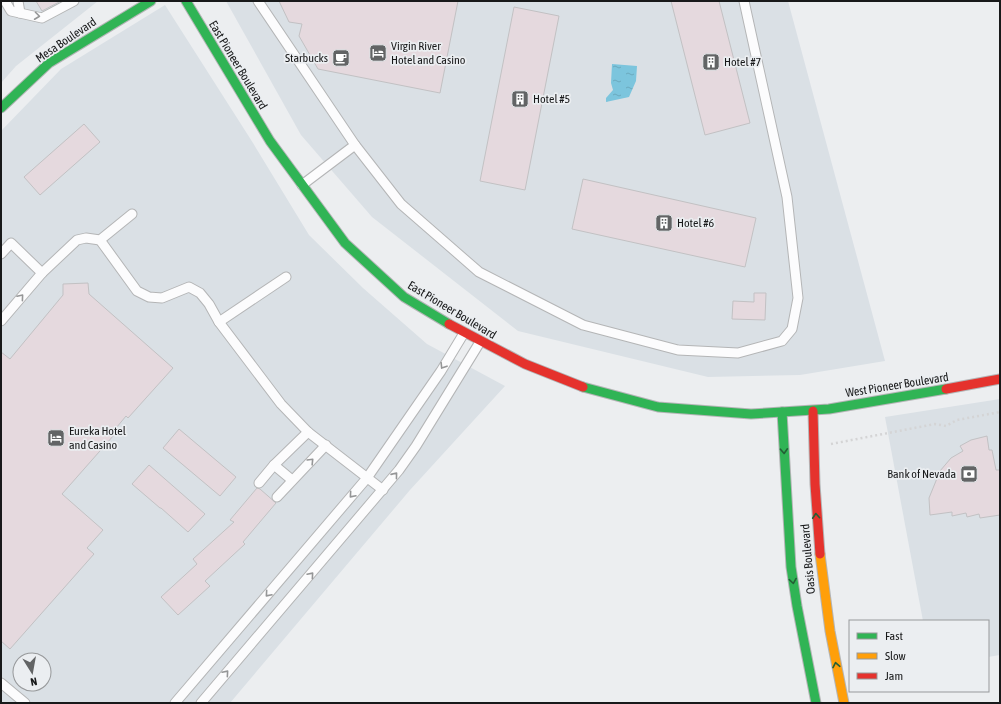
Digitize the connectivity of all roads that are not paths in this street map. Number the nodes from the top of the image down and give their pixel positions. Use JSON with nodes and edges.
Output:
{"nodes":[{"id":1,"x":5,"y":1,"type":"edge"},
{"id":2,"x":18,"y":1,"type":"edge"},
{"id":3,"x":74,"y":1,"type":"edge"},
{"id":4,"x":151,"y":1,"type":"edge"},
{"id":5,"x":186,"y":1,"type":"edge"},
{"id":6,"x":258,"y":1,"type":"edge"},
{"id":7,"x":744,"y":1,"type":"edge"},
{"id":8,"x":20,"y":13,"type":"junction"},
{"id":9,"x":2,"y":103,"type":"edge"},
{"id":10,"x":355,"y":145,"type":"junction"},
{"id":11,"x":302,"y":185,"type":"junction"},
{"id":12,"x":132,"y":214,"type":"dead end"},
{"id":13,"x":100,"y":240,"type":"junction"},
{"id":14,"x":1,"y":254,"type":"edge"},
{"id":15,"x":42,"y":273,"type":"junction"},
{"id":16,"x":286,"y":277,"type":"dead end"},
{"id":17,"x":1,"y":321,"type":"edge"},
{"id":18,"x":220,"y":322,"type":"junction"},
{"id":19,"x":464,"y":333,"type":"junction"},
{"id":20,"x":480,"y":342,"type":"junction"},
{"id":21,"x":1000,"y":379,"type":"edge"},
{"id":22,"x":798,"y":411,"type":"joint"},
{"id":23,"x":813,"y":411,"type":"junction"},
{"id":24,"x":782,"y":412,"type":"junction"},
{"id":25,"x":308,"y":432,"type":"junction"},
{"id":26,"x":326,"y":446,"type":"junction"},
{"id":27,"x":274,"y":465,"type":"junction"},
{"id":28,"x":367,"y":478,"type":"junction"},
{"id":29,"x":292,"y":480,"type":"junction"},
{"id":30,"x":259,"y":483,"type":"dead end"},
{"id":31,"x":383,"y":490,"type":"junction"},
{"id":32,"x":277,"y":497,"type":"dead end"},
{"id":33,"x":1,"y":683,"type":"edge"},
{"id":34,"x":25,"y":703,"type":"edge"},
{"id":35,"x":174,"y":703,"type":"edge"},
{"id":36,"x":201,"y":703,"type":"edge"},
{"id":37,"x":816,"y":703,"type":"edge"},
{"id":38,"x":844,"y":703,"type":"edge"}],
"edges":[{"from":1,"to":8,"type":"lane"},
{"from":2,"to":8,"type":"lane"},
{"from":8,"to":3,"type":"lane","one_way":true},
{"from":4,"to":9,"type":"main road","name":"Mesa Boulevard"},
{"from":5,"to":11,"type":"main road","name":"East Pioneer Boulevard"},
{"from":6,"to":10,"type":"lane"},
{"from":7,"to":10,"type":"lane"},
{"from":10,"to":11,"type":"lane"},
{"from":11,"to":19,"type":"main road","name":"East Pioneer Boulevard"},
{"from":12,"to":13,"type":"lane"},
{"from":13,"to":15,"type":"lane"},
{"from":13,"to":18,"type":"lane"},
{"from":14,"to":15,"type":"lane"},
{"from":17,"to":15,"type":"lane","one_way":true},
{"from":16,"to":18,"type":"lane"},
{"from":18,"to":25,"type":"lane"},
{"from":19,"to":20,"type":"main road","name":"East Pioneer Boulevard"},
{"from":19,"to":28,"type":"lane","one_way":true},
{"from":20,"to":24,"type":"main road","name":"East Pioneer Boulevard"},
{"from":31,"to":20,"type":"lane","one_way":true},
{"from":21,"to":23,"type":"main road","name":"West Pioneer Boulevard"},
{"from":22,"to":23,"type":"main road","name":"West Pioneer Boulevard"},
{"from":22,"to":24,"type":"main road","name":"East Pioneer Boulevard"},
{"from":38,"to":23,"type":"main road","name":"Oasis Boulevard","one_way":true},
{"from":24,"to":37,"type":"main road","name":"Oasis Boulevard","one_way":true},
{"from":25,"to":26,"type":"lane"},
{"from":25,"to":27,"type":"lane"},
{"from":26,"to":28,"type":"lane"},
{"from":29,"to":26,"type":"lane","one_way":true},
{"from":27,"to":29,"type":"lane"},
{"from":27,"to":30,"type":"lane"},
{"from":28,"to":31,"type":"lane"},
{"from":28,"to":35,"type":"lane","one_way":true},
{"from":29,"to":32,"type":"lane"},
{"from":36,"to":31,"type":"lane","one_way":true},
{"from":33,"to":34,"type":"lane"}]}
